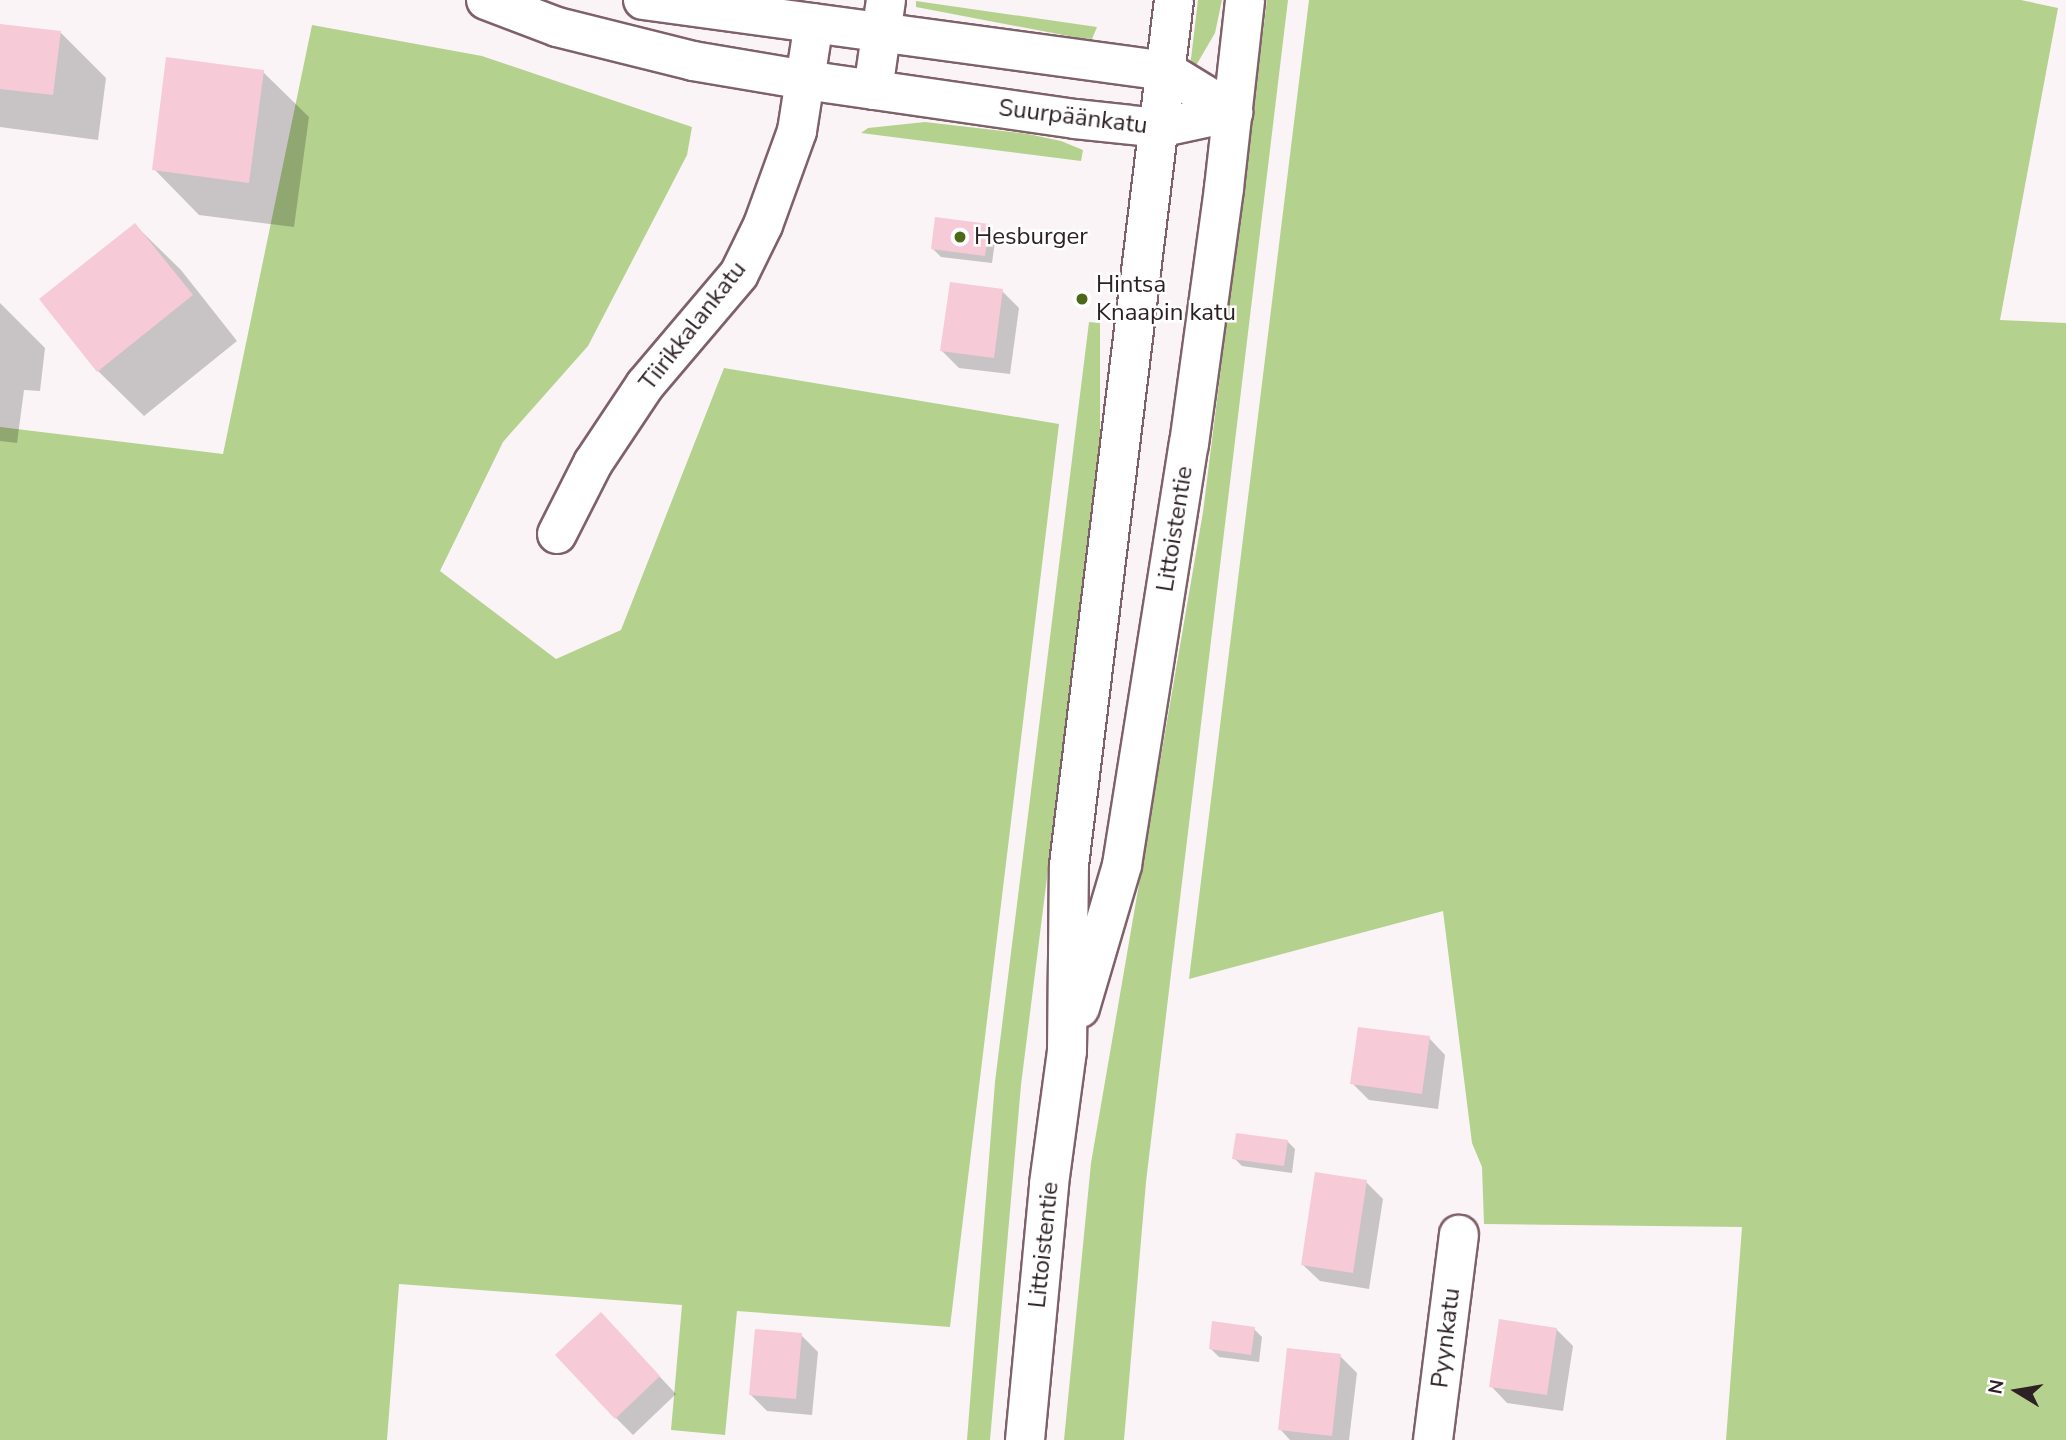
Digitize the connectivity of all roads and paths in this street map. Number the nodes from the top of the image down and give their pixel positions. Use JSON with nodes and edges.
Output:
{"nodes":[{"id":1,"x":486,"y":0,"type":"edge"},
{"id":2,"x":643,"y":0,"type":"edge"},
{"id":3,"x":1174,"y":0,"type":"edge"},
{"id":4,"x":1245,"y":0,"type":"edge"},
{"id":5,"x":884,"y":16,"type":"edge"},
{"id":6,"x":814,"y":23,"type":"junction"},
{"id":7,"x":1166,"y":71,"type":"junction"},
{"id":8,"x":805,"y":80,"type":"junction"},
{"id":9,"x":873,"y":90,"type":"junction"},
{"id":10,"x":1233,"y":112,"type":"junction"},
{"id":11,"x":1159,"y":128,"type":"junction"},
{"id":12,"x":557,"y":534,"type":"dead end"},
{"id":13,"x":1067,"y":1051,"type":"junction"},
{"id":14,"x":1459,"y":1236,"type":"dead end"},
{"id":15,"x":1025,"y":1440,"type":"edge"},
{"id":16,"x":1433,"y":1440,"type":"edge"}],
"edges":[{"from":1,"to":8,"type":"main road","name":"Suurpäänkatu"},
{"from":2,"to":6,"type":"main road"},
{"from":3,"to":7,"type":"main road","name":"Littoistentie"},
{"from":4,"to":10,"type":"main road","name":"Littoistentie"},
{"from":5,"to":6,"type":"main road"},
{"from":5,"to":7,"type":"main road"},
{"from":5,"to":9,"type":"main road"},
{"from":6,"to":8,"type":"main road","name":"Tiirikkalankatu"},
{"from":7,"to":10,"type":"main road"},
{"from":7,"to":11,"type":"main road","name":"Littoistentie"},
{"from":8,"to":9,"type":"main road","name":"Suurpäänkatu"},
{"from":8,"to":12,"type":"main road","name":"Tiirikkalankatu"},
{"from":9,"to":11,"type":"main road","name":"Suurpäänkatu"},
{"from":10,"to":11,"type":"main road","name":"Suurpäänkatu"},
{"from":10,"to":13,"type":"main road","name":"Littoistentie"},
{"from":11,"to":13,"type":"main road","name":"Littoistentie"},
{"from":13,"to":15,"type":"main road","name":"Littoistentie"},
{"from":14,"to":16,"type":"main road","name":"Pyynkatu"}]}
